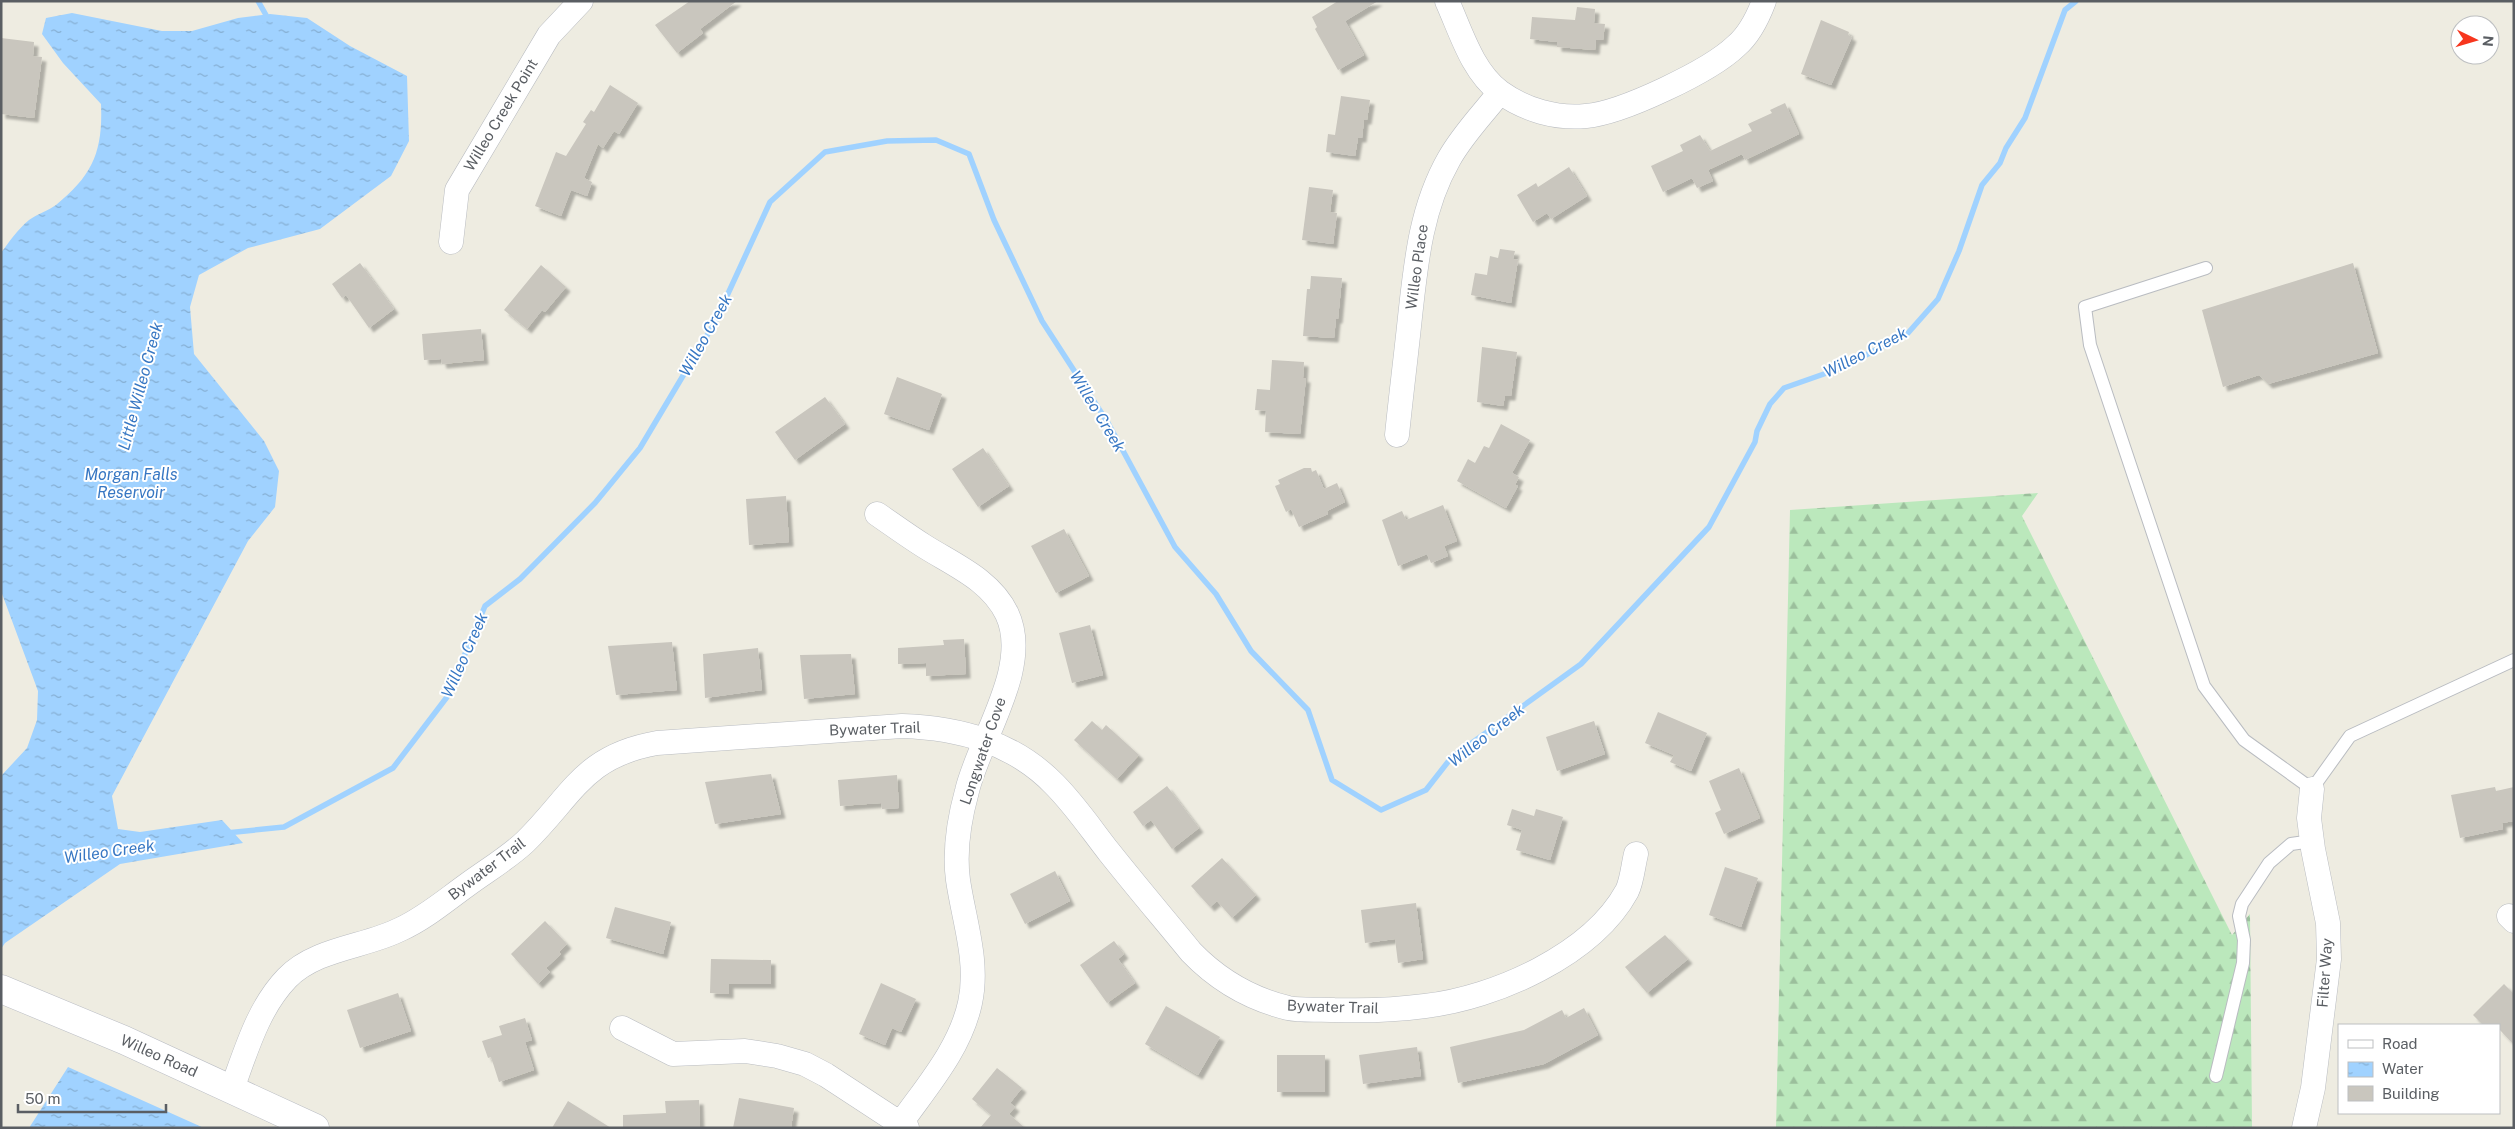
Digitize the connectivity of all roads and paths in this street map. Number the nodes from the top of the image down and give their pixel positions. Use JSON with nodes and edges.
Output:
{"nodes":[{"id":1,"x":580,"y":1,"type":"edge"},
{"id":2,"x":1447,"y":1,"type":"edge"},
{"id":3,"x":1764,"y":1,"type":"edge"},
{"id":4,"x":1500,"y":92,"type":"junction"},
{"id":5,"x":452,"y":242,"type":"dead end"},
{"id":6,"x":2206,"y":268,"type":"dead end"},
{"id":7,"x":1397,"y":435,"type":"dead end"},
{"id":8,"x":877,"y":514,"type":"dead end"},
{"id":9,"x":2514,"y":660,"type":"edge"},
{"id":10,"x":985,"y":740,"type":"junction"},
{"id":11,"x":2312,"y":789,"type":"junction"},
{"id":12,"x":2312,"y":841,"type":"junction"},
{"id":13,"x":1636,"y":854,"type":"dead end"},
{"id":14,"x":8,"y":992,"type":"edge"},
{"id":15,"x":622,"y":1028,"type":"dead end"},
{"id":16,"x":2216,"y":1076,"type":"dead end"},
{"id":17,"x":232,"y":1089,"type":"junction"},
{"id":18,"x":904,"y":1126,"type":"edge"},
{"id":19,"x":315,"y":1128,"type":"edge"},
{"id":20,"x":2304,"y":1128,"type":"edge"}],
"edges":[{"from":1,"to":5,"type":"street","name":"Willeo Creek Point"},
{"from":2,"to":4,"type":"street"},
{"from":3,"to":4,"type":"street"},
{"from":4,"to":7,"type":"street","name":"Willeo Place"},
{"from":6,"to":11,"type":"lane"},
{"from":8,"to":10,"type":"street","name":"Longwater Cove"},
{"from":9,"to":11,"type":"lane"},
{"from":10,"to":13,"type":"street","name":"Bywater Trail"},
{"from":10,"to":17,"type":"street","name":"Bywater Trail"},
{"from":10,"to":18,"type":"street","name":"Longwater Cove"},
{"from":11,"to":12,"type":"street","name":"Filter Way"},
{"from":12,"to":16,"type":"lane"},
{"from":12,"to":20,"type":"street","name":"Filter Way"},
{"from":14,"to":17,"type":"street","name":"Willeo Road"},
{"from":15,"to":18,"type":"street"},
{"from":17,"to":19,"type":"street","name":"Willeo Road"}]}
